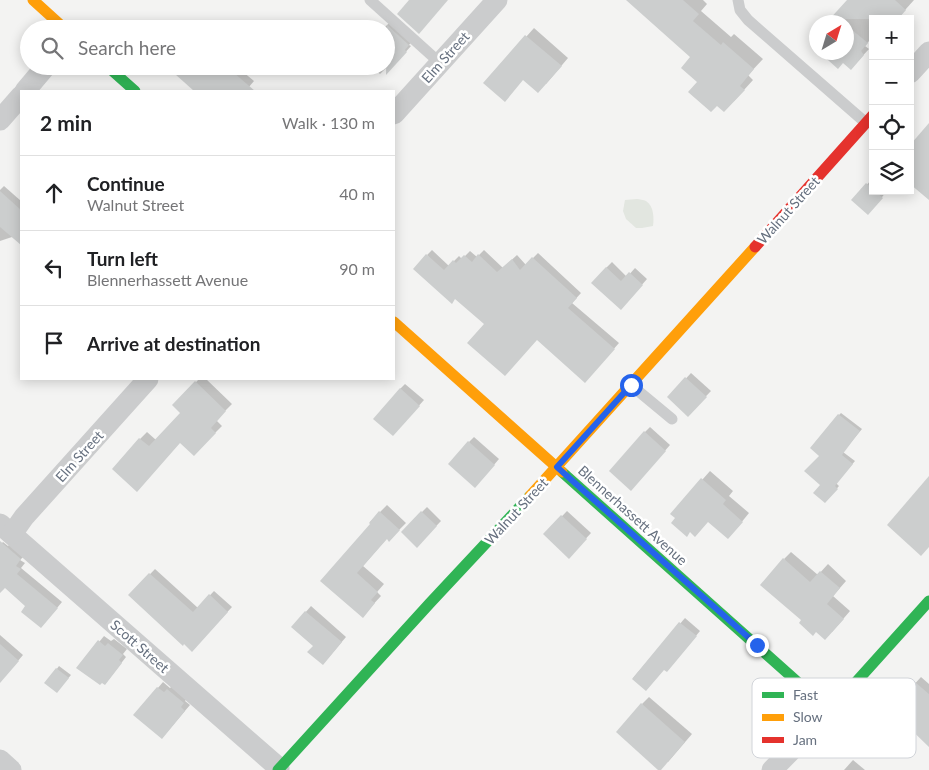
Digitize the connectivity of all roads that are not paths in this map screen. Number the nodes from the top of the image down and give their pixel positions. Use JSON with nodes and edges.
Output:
{"nodes":[{"id":1,"x":33,"y":0,"type":"edge"},
{"id":2,"x":370,"y":0,"type":"edge"},
{"id":3,"x":497,"y":0,"type":"edge"},
{"id":4,"x":738,"y":0,"type":"edge"},
{"id":5,"x":55,"y":20,"type":"edge"},
{"id":6,"x":392,"y":20,"type":"edge"},
{"id":7,"x":395,"y":22,"type":"edge"},
{"id":8,"x":929,"y":52,"type":"edge"},
{"id":9,"x":440,"y":63,"type":"junction"},
{"id":10,"x":914,"y":69,"type":"edge"},
{"id":11,"x":38,"y":75,"type":"edge"},
{"id":12,"x":117,"y":75,"type":"edge"},
{"id":13,"x":26,"y":90,"type":"edge"},
{"id":14,"x":134,"y":90,"type":"edge"},
{"id":15,"x":20,"y":97,"type":"edge"},
{"id":16,"x":395,"y":113,"type":"edge"},
{"id":17,"x":869,"y":119,"type":"edge"},
{"id":18,"x":0,"y":120,"type":"edge"},
{"id":19,"x":395,"y":323,"type":"edge"},
{"id":20,"x":147,"y":380,"type":"edge"},
{"id":21,"x":631,"y":385,"type":"junction"},
{"id":22,"x":672,"y":419,"type":"dead end"},
{"id":23,"x":557,"y":467,"type":"junction"},
{"id":24,"x":6,"y":529,"type":"edge"},
{"id":25,"x":929,"y":601,"type":"edge"},
{"id":26,"x":793,"y":678,"type":"edge"},
{"id":27,"x":860,"y":678,"type":"edge"},
{"id":28,"x":784,"y":758,"type":"edge"},
{"id":29,"x":0,"y":760,"type":"edge"},
{"id":30,"x":278,"y":769,"type":"edge"},
{"id":31,"x":12,"y":770,"type":"edge"},
{"id":32,"x":772,"y":770,"type":"edge"}],
"edges":[{"from":1,"to":5,"type":"street"},
{"from":2,"to":6,"type":"lane"},
{"from":3,"to":9,"type":"street","name":"Elm Street"},
{"from":4,"to":17,"type":"lane"},
{"from":7,"to":9,"type":"lane"},
{"from":8,"to":10,"type":"street"},
{"from":9,"to":16,"type":"street","name":"Elm Street"},
{"from":11,"to":13,"type":"street"},
{"from":12,"to":14,"type":"street"},
{"from":15,"to":18,"type":"street"},
{"from":17,"to":21,"type":"street","name":"Walnut Street"},
{"from":19,"to":23,"type":"street","name":"Blennerhassett Avenue"},
{"from":20,"to":24,"type":"street","name":"Elm Street"},
{"from":21,"to":22,"type":"lane"},
{"from":21,"to":23,"type":"street","name":"Walnut Street"},
{"from":23,"to":26,"type":"street","name":"Blennerhassett Avenue"},
{"from":23,"to":30,"type":"street","name":"Walnut Street"},
{"from":24,"to":30,"type":"street","name":"Scott Street"},
{"from":25,"to":27,"type":"street"},
{"from":28,"to":32,"type":"street"},
{"from":29,"to":31,"type":"street"}]}
